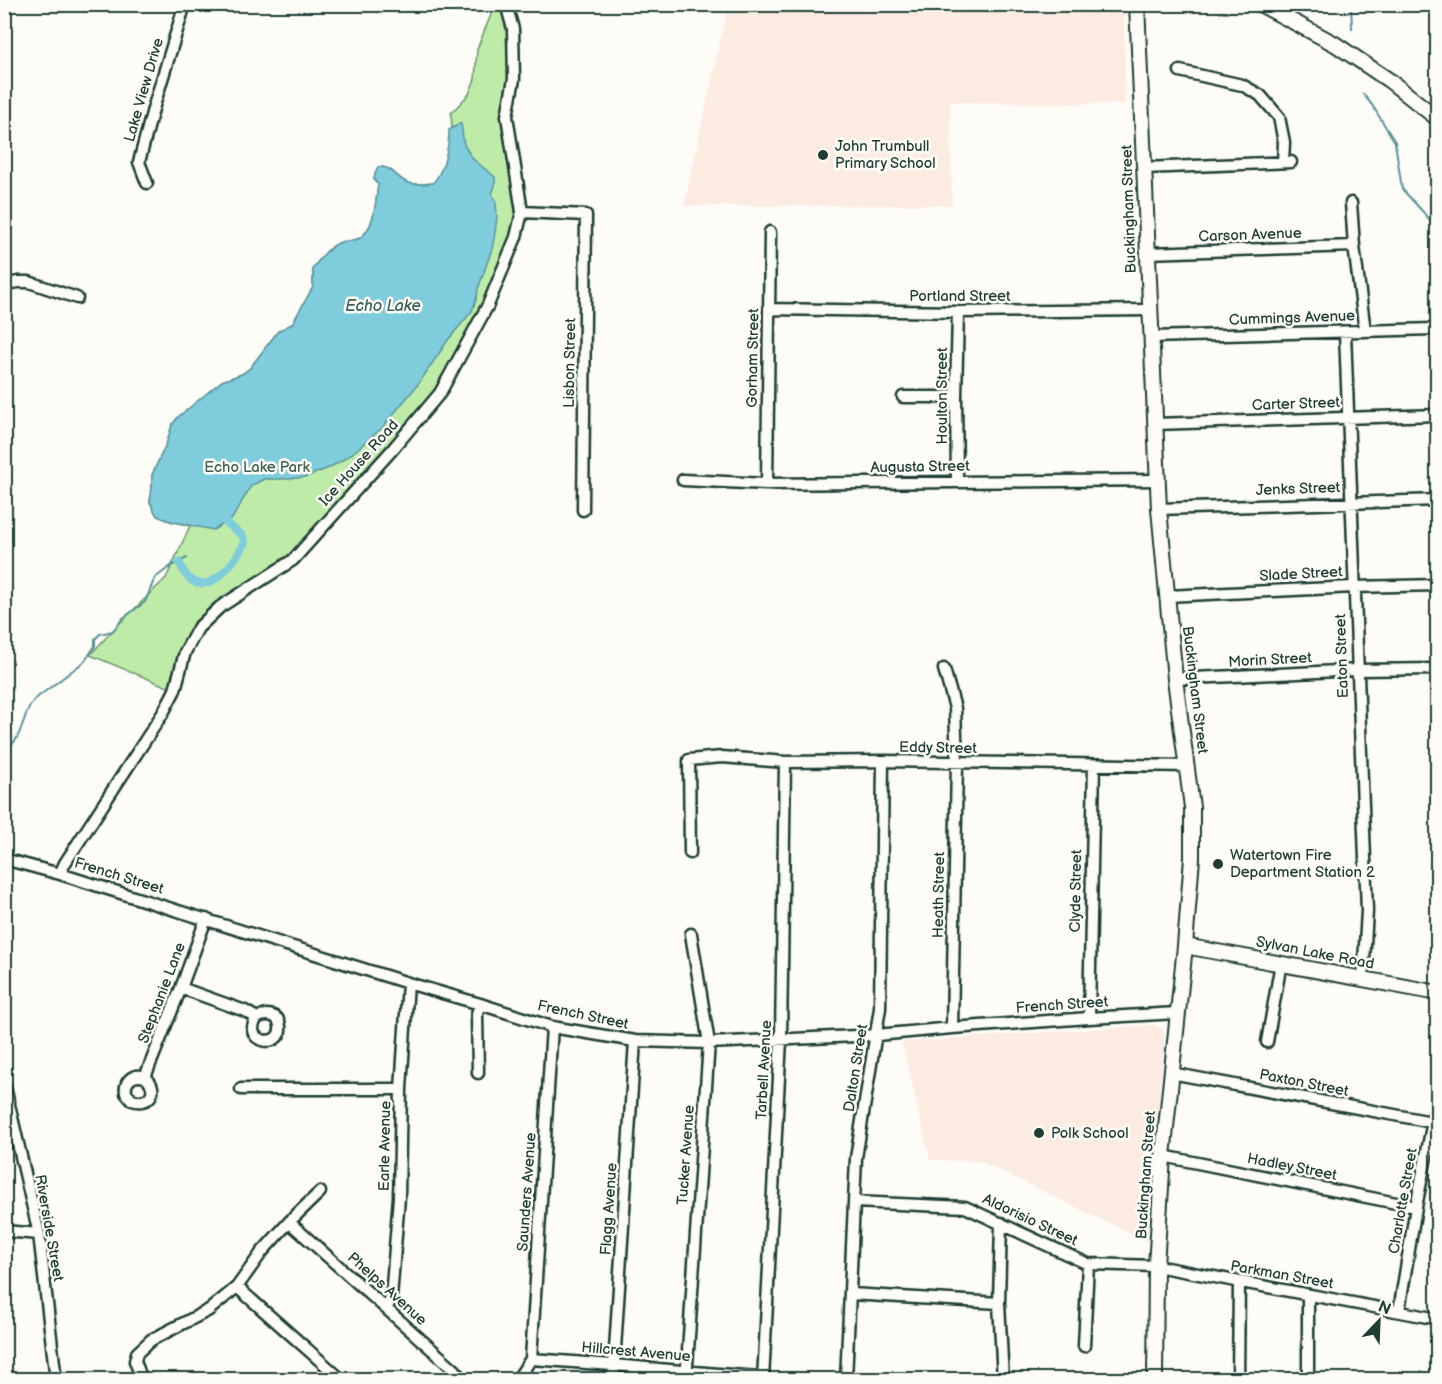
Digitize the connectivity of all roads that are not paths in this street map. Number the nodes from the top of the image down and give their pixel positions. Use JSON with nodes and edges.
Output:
{"nodes":[{"id":1,"x":185,"y":4,"type":"edge"},
{"id":2,"x":506,"y":4,"type":"edge"},
{"id":3,"x":1137,"y":4,"type":"edge"},
{"id":4,"x":1260,"y":4,"type":"edge"},
{"id":5,"x":1180,"y":71,"type":"dead end"},
{"id":6,"x":1437,"y":119,"type":"edge"},
{"id":7,"x":1144,"y":168,"type":"junction"},
{"id":8,"x":147,"y":183,"type":"dead end"},
{"id":9,"x":1351,"y":203,"type":"dead end"},
{"id":10,"x":522,"y":212,"type":"junction"},
{"id":11,"x":770,"y":232,"type":"dead end"},
{"id":12,"x":1354,"y":246,"type":"junction"},
{"id":13,"x":1148,"y":253,"type":"junction"},
{"id":14,"x":4,"y":285,"type":"edge"},
{"id":15,"x":77,"y":298,"type":"dead end"},
{"id":16,"x":769,"y":309,"type":"junction"},
{"id":17,"x":1150,"y":310,"type":"junction"},
{"id":18,"x":958,"y":312,"type":"junction"},
{"id":19,"x":1434,"y":329,"type":"dead end"},
{"id":20,"x":1365,"y":331,"type":"junction"},
{"id":21,"x":1345,"y":332,"type":"junction"},
{"id":22,"x":1152,"y":337,"type":"junction"},
{"id":23,"x":956,"y":397,"type":"junction"},
{"id":24,"x":903,"y":398,"type":"dead end"},
{"id":25,"x":1437,"y":415,"type":"edge"},
{"id":26,"x":1349,"y":417,"type":"junction"},
{"id":27,"x":1155,"y":424,"type":"junction"},
{"id":28,"x":683,"y":480,"type":"dead end"},
{"id":29,"x":1158,"y":480,"type":"junction"},
{"id":30,"x":957,"y":481,"type":"junction"},
{"id":31,"x":767,"y":484,"type":"junction"},
{"id":32,"x":1437,"y":500,"type":"edge"},
{"id":33,"x":1351,"y":502,"type":"junction"},
{"id":34,"x":1159,"y":509,"type":"junction"},
{"id":35,"x":583,"y":510,"type":"dead end"},
{"id":36,"x":1437,"y":585,"type":"edge"},
{"id":37,"x":1354,"y":587,"type":"junction"},
{"id":38,"x":1167,"y":596,"type":"junction"},
{"id":39,"x":944,"y":669,"type":"dead end"},
{"id":40,"x":1437,"y":669,"type":"edge"},
{"id":41,"x":1357,"y":670,"type":"junction"},
{"id":42,"x":1175,"y":679,"type":"junction"},
{"id":43,"x":884,"y":761,"type":"junction"},
{"id":44,"x":784,"y":762,"type":"junction"},
{"id":45,"x":957,"y":763,"type":"junction"},
{"id":46,"x":1094,"y":765,"type":"junction"},
{"id":47,"x":1187,"y":766,"type":"junction"},
{"id":48,"x":690,"y":853,"type":"dead end"},
{"id":49,"x":4,"y":859,"type":"edge"},
{"id":50,"x":60,"y":874,"type":"junction"},
{"id":51,"x":206,"y":919,"type":"junction"},
{"id":52,"x":691,"y":934,"type":"dead end"},
{"id":53,"x":1185,"y":946,"type":"junction"},
{"id":54,"x":1281,"y":963,"type":"junction"},
{"id":55,"x":1363,"y":979,"type":"junction"},
{"id":56,"x":408,"y":983,"type":"junction"},
{"id":57,"x":181,"y":988,"type":"junction"},
{"id":58,"x":1437,"y":993,"type":"edge"},
{"id":59,"x":480,"y":1004,"type":"junction"},
{"id":60,"x":1178,"y":1013,"type":"junction"},
{"id":61,"x":257,"y":1018,"type":"dead end"},
{"id":62,"x":1089,"y":1018,"type":"junction"},
{"id":63,"x":552,"y":1027,"type":"junction"},
{"id":64,"x":952,"y":1028,"type":"junction"},
{"id":65,"x":877,"y":1035,"type":"junction"},
{"id":66,"x":781,"y":1039,"type":"junction"},
{"id":67,"x":635,"y":1041,"type":"junction"},
{"id":68,"x":1268,"y":1042,"type":"dead end"},
{"id":69,"x":709,"y":1043,"type":"junction"},
{"id":70,"x":478,"y":1073,"type":"dead end"},
{"id":71,"x":1171,"y":1073,"type":"junction"},
{"id":72,"x":145,"y":1077,"type":"dead end"},
{"id":73,"x":4,"y":1083,"type":"edge"},
{"id":74,"x":241,"y":1089,"type":"dead end"},
{"id":75,"x":401,"y":1089,"type":"junction"},
{"id":76,"x":1437,"y":1096,"type":"edge"},
{"id":77,"x":1432,"y":1122,"type":"junction"},
{"id":78,"x":1163,"y":1156,"type":"junction"},
{"id":79,"x":320,"y":1192,"type":"dead end"},
{"id":80,"x":854,"y":1202,"type":"junction"},
{"id":81,"x":1416,"y":1207,"type":"junction"},
{"id":82,"x":289,"y":1222,"type":"junction"},
{"id":83,"x":1001,"y":1223,"type":"junction"},
{"id":84,"x":4,"y":1231,"type":"edge"},
{"id":85,"x":39,"y":1234,"type":"junction"},
{"id":86,"x":1088,"y":1264,"type":"junction"},
{"id":87,"x":1156,"y":1266,"type":"junction"},
{"id":88,"x":1239,"y":1282,"type":"junction"},
{"id":89,"x":237,"y":1287,"type":"junction"},
{"id":90,"x":851,"y":1294,"type":"junction"},
{"id":91,"x":1308,"y":1295,"type":"junction"},
{"id":92,"x":999,"y":1303,"type":"junction"},
{"id":93,"x":387,"y":1308,"type":"junction"},
{"id":94,"x":1400,"y":1311,"type":"junction"},
{"id":95,"x":1437,"y":1319,"type":"edge"},
{"id":96,"x":1084,"y":1346,"type":"dead end"},
{"id":97,"x":531,"y":1359,"type":"junction"},
{"id":98,"x":614,"y":1364,"type":"junction"},
{"id":99,"x":686,"y":1376,"type":"edge"},
{"id":100,"x":763,"y":1378,"type":"edge"},
{"id":101,"x":846,"y":1379,"type":"edge"},
{"id":102,"x":56,"y":1380,"type":"edge"},
{"id":103,"x":142,"y":1380,"type":"edge"},
{"id":104,"x":342,"y":1380,"type":"edge"},
{"id":105,"x":464,"y":1380,"type":"edge"},
{"id":106,"x":517,"y":1380,"type":"edge"},
{"id":107,"x":614,"y":1380,"type":"edge"},
{"id":108,"x":857,"y":1380,"type":"edge"},
{"id":109,"x":1003,"y":1380,"type":"edge"},
{"id":110,"x":1155,"y":1380,"type":"edge"},
{"id":111,"x":1238,"y":1380,"type":"edge"},
{"id":112,"x":1308,"y":1380,"type":"edge"}],
"edges":[{"from":1,"to":8,"type":"street","name":"Lake View Drive"},
{"from":2,"to":10,"type":"street","name":"Ice House Road"},
{"from":3,"to":7,"type":"main road","name":"Buckingham Street"},
{"from":4,"to":6,"type":"main road"},
{"from":5,"to":7,"type":"street"},
{"from":7,"to":13,"type":"main road","name":"Buckingham Street"},
{"from":9,"to":12,"type":"street"},
{"from":10,"to":35,"type":"street","name":"Lisbon Street"},
{"from":10,"to":50,"type":"street","name":"Ice House Road"},
{"from":11,"to":16,"type":"street","name":"Gorham Street"},
{"from":12,"to":13,"type":"street","name":"Carson Avenue"},
{"from":12,"to":20,"type":"street"},
{"from":13,"to":17,"type":"main road","name":"Buckingham Street"},
{"from":14,"to":15,"type":"street"},
{"from":16,"to":18,"type":"street","name":"Portland Street"},
{"from":16,"to":31,"type":"street","name":"Gorham Street"},
{"from":17,"to":18,"type":"street","name":"Portland Street"},
{"from":17,"to":22,"type":"main road","name":"Buckingham Street"},
{"from":18,"to":23,"type":"street","name":"Houlton Street"},
{"from":19,"to":20,"type":"street","name":"Cummings Avenue"},
{"from":20,"to":21,"type":"street","name":"Cummings Avenue"},
{"from":21,"to":22,"type":"street","name":"Cummings Avenue"},
{"from":21,"to":26,"type":"street","name":"Eaton Street"},
{"from":22,"to":27,"type":"main road","name":"Buckingham Street"},
{"from":23,"to":24,"type":"street"},
{"from":23,"to":30,"type":"street","name":"Houlton Street"},
{"from":25,"to":26,"type":"street","name":"Carter Street"},
{"from":26,"to":27,"type":"street","name":"Carter Street"},
{"from":26,"to":33,"type":"street","name":"Eaton Street"},
{"from":27,"to":29,"type":"main road","name":"Buckingham Street"},
{"from":28,"to":31,"type":"street","name":"Augusta Street"},
{"from":29,"to":30,"type":"street","name":"Augusta Street"},
{"from":29,"to":34,"type":"main road","name":"Buckingham Street"},
{"from":30,"to":31,"type":"street","name":"Augusta Street"},
{"from":32,"to":33,"type":"street","name":"Jenks Street"},
{"from":33,"to":34,"type":"street","name":"Jenks Street"},
{"from":33,"to":37,"type":"street","name":"Eaton Street"},
{"from":34,"to":38,"type":"main road","name":"Buckingham Street"},
{"from":36,"to":37,"type":"street","name":"Slade Street"},
{"from":37,"to":38,"type":"street","name":"Slade Street"},
{"from":37,"to":41,"type":"street","name":"Eaton Street"},
{"from":38,"to":42,"type":"main road","name":"Buckingham Street"},
{"from":39,"to":45,"type":"street","name":"Heath Street"},
{"from":40,"to":41,"type":"street","name":"Morin Street"},
{"from":41,"to":42,"type":"street","name":"Morin Street"},
{"from":41,"to":55,"type":"street","name":"Eaton Street"},
{"from":42,"to":47,"type":"main road","name":"Buckingham Street"},
{"from":43,"to":44,"type":"street","name":"Eddy Street"},
{"from":43,"to":45,"type":"street","name":"Eddy Street"},
{"from":43,"to":65,"type":"street","name":"Dalton Street"},
{"from":44,"to":48,"type":"street","name":"Eddy Street"},
{"from":44,"to":66,"type":"street","name":"Tarbell Avenue"},
{"from":45,"to":46,"type":"street","name":"Eddy Street"},
{"from":45,"to":64,"type":"street","name":"Heath Street"},
{"from":46,"to":47,"type":"street","name":"Eddy Street"},
{"from":46,"to":62,"type":"street","name":"Clyde Street"},
{"from":47,"to":53,"type":"main road","name":"Buckingham Street"},
{"from":49,"to":50,"type":"street","name":"French Street"},
{"from":50,"to":51,"type":"street","name":"French Street"},
{"from":51,"to":56,"type":"street","name":"French Street"},
{"from":51,"to":57,"type":"street","name":"Stephanie Lane"},
{"from":52,"to":69,"type":"street","name":"Tucker Avenue"},
{"from":53,"to":54,"type":"main road","name":"Sylvan Lake Road"},
{"from":53,"to":60,"type":"main road","name":"Buckingham Street"},
{"from":54,"to":55,"type":"main road","name":"Sylvan Lake Road"},
{"from":54,"to":68,"type":"street"},
{"from":55,"to":58,"type":"main road","name":"Sylvan Lake Road"},
{"from":56,"to":59,"type":"street","name":"French Street"},
{"from":56,"to":75,"type":"street","name":"Earle Avenue"},
{"from":57,"to":61,"type":"street"},
{"from":57,"to":72,"type":"street","name":"Stephanie Lane"},
{"from":59,"to":63,"type":"street","name":"French Street"},
{"from":59,"to":70,"type":"street"},
{"from":60,"to":62,"type":"street","name":"French Street"},
{"from":60,"to":71,"type":"main road","name":"Buckingham Street"},
{"from":62,"to":64,"type":"street","name":"French Street"},
{"from":63,"to":67,"type":"street","name":"French Street"},
{"from":63,"to":97,"type":"street","name":"Saunders Avenue"},
{"from":64,"to":65,"type":"street","name":"French Street"},
{"from":65,"to":66,"type":"street","name":"French Street"},
{"from":65,"to":80,"type":"street","name":"Dalton Street"},
{"from":66,"to":69,"type":"street","name":"French Street"},
{"from":66,"to":100,"type":"street","name":"Tarbell Avenue"},
{"from":67,"to":69,"type":"street","name":"French Street"},
{"from":67,"to":98,"type":"street","name":"Flagg Avenue"},
{"from":69,"to":99,"type":"street","name":"Tucker Avenue"},
{"from":71,"to":77,"type":"street","name":"Paxton Street"},
{"from":71,"to":78,"type":"main road","name":"Buckingham Street"},
{"from":73,"to":85,"type":"street","name":"Riverside Street"},
{"from":74,"to":75,"type":"street"},
{"from":75,"to":93,"type":"street","name":"Earle Avenue"},
{"from":76,"to":77,"type":"street","name":"Charlotte Street"},
{"from":77,"to":81,"type":"street","name":"Charlotte Street"},
{"from":78,"to":81,"type":"street","name":"Hadley Street"},
{"from":78,"to":87,"type":"main road","name":"Buckingham Street"},
{"from":79,"to":82,"type":"street"},
{"from":80,"to":83,"type":"street","name":"Aldorisio Street"},
{"from":80,"to":90,"type":"street","name":"Dalton Street"},
{"from":81,"to":94,"type":"street","name":"Charlotte Street"},
{"from":82,"to":89,"type":"street"},
{"from":82,"to":93,"type":"street","name":"Phelps Avenue"},
{"from":83,"to":86,"type":"street","name":"Aldorisio Street"},
{"from":83,"to":92,"type":"street"},
{"from":84,"to":85,"type":"street"},
{"from":85,"to":102,"type":"street","name":"Riverside Street"},
{"from":86,"to":87,"type":"street","name":"Aldorisio Street"},
{"from":86,"to":96,"type":"street"},
{"from":87,"to":88,"type":"street","name":"Parkman Street"},
{"from":87,"to":110,"type":"main road","name":"Buckingham Street"},
{"from":88,"to":91,"type":"street","name":"Parkman Street"},
{"from":88,"to":111,"type":"street"},
{"from":89,"to":103,"type":"street"},
{"from":89,"to":104,"type":"street"},
{"from":90,"to":92,"type":"street"},
{"from":90,"to":101,"type":"street","name":"Dalton Street"},
{"from":91,"to":94,"type":"street","name":"Parkman Street"},
{"from":91,"to":112,"type":"street"},
{"from":92,"to":109,"type":"street"},
{"from":93,"to":105,"type":"street","name":"Phelps Avenue"},
{"from":94,"to":95,"type":"street","name":"Parkman Street"},
{"from":97,"to":98,"type":"street","name":"Hillcrest Avenue"},
{"from":97,"to":106,"type":"street"},
{"from":98,"to":99,"type":"street","name":"Hillcrest Avenue"},
{"from":98,"to":107,"type":"street","name":"Flagg Avenue"},
{"from":99,"to":100,"type":"street","name":"Hillcrest Avenue"},
{"from":101,"to":108,"type":"street"}]}
